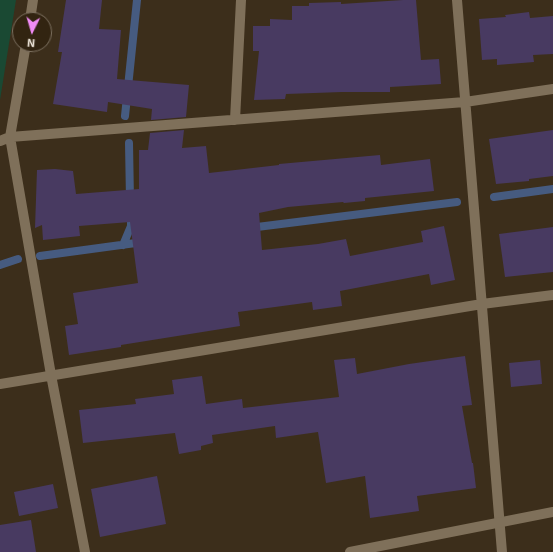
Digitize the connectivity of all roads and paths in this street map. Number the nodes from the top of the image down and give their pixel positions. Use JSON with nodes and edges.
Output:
{"nodes":[{"id":1,"x":34,"y":0,"type":"edge"},
{"id":2,"x":241,"y":0,"type":"edge"},
{"id":3,"x":457,"y":0,"type":"edge"},
{"id":4,"x":32,"y":12,"type":"edge"},
{"id":5,"x":24,"y":52,"type":"edge"},
{"id":6,"x":553,"y":89,"type":"edge"},
{"id":7,"x":465,"y":102,"type":"junction"},
{"id":8,"x":235,"y":120,"type":"junction"},
{"id":9,"x":5,"y":139,"type":"edge"},
{"id":10,"x":553,"y":295,"type":"edge"},
{"id":11,"x":482,"y":304,"type":"junction"},
{"id":12,"x":51,"y":375,"type":"junction"},
{"id":13,"x":0,"y":384,"type":"edge"},
{"id":14,"x":553,"y":512,"type":"edge"},
{"id":15,"x":500,"y":522,"type":"junction"},
{"id":16,"x":85,"y":552,"type":"edge"},
{"id":17,"x":350,"y":552,"type":"edge"},
{"id":18,"x":502,"y":552,"type":"edge"}],
"edges":[{"from":1,"to":4,"type":"street"},
{"from":2,"to":8,"type":"street"},
{"from":3,"to":7,"type":"street"},
{"from":5,"to":9,"type":"street"},
{"from":6,"to":7,"type":"street"},
{"from":7,"to":8,"type":"street"},
{"from":7,"to":11,"type":"street"},
{"from":8,"to":9,"type":"street"},
{"from":9,"to":12,"type":"street"},
{"from":10,"to":11,"type":"street"},
{"from":11,"to":12,"type":"street"},
{"from":11,"to":15,"type":"street"},
{"from":12,"to":13,"type":"street"},
{"from":12,"to":16,"type":"street"},
{"from":14,"to":15,"type":"street"},
{"from":15,"to":17,"type":"street"},
{"from":15,"to":18,"type":"street"}]}
